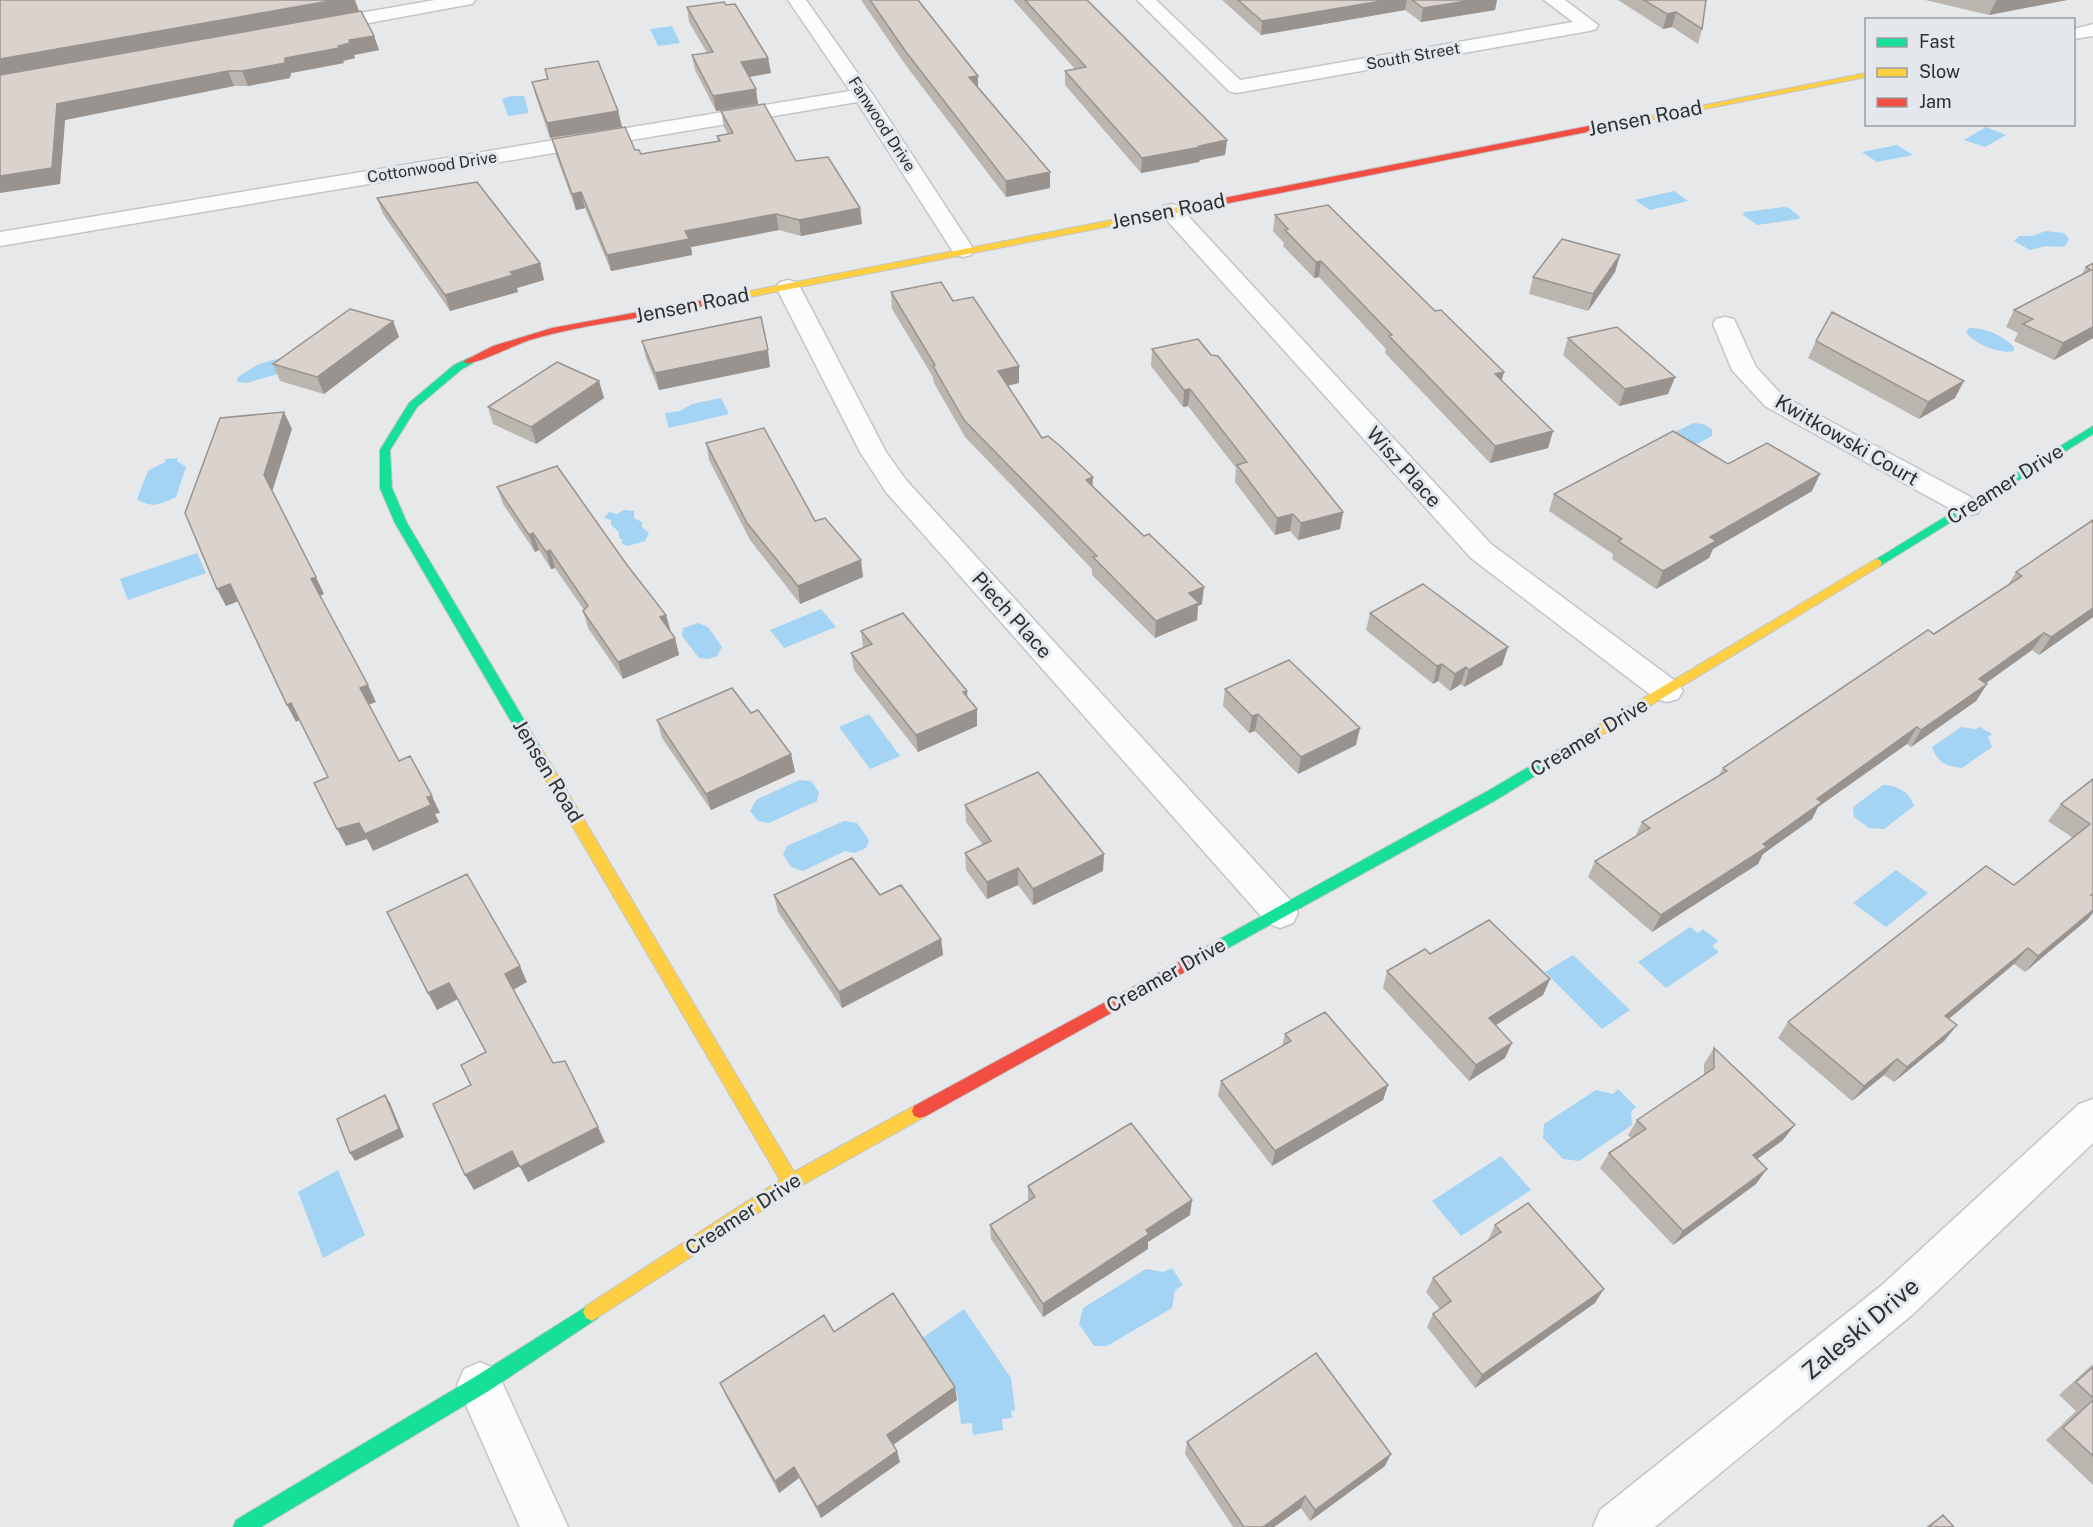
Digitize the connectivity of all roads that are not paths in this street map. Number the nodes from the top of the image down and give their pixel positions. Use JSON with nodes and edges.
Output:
{"nodes":[{"id":1,"x":466,"y":0,"type":"edge"},
{"id":2,"x":798,"y":0,"type":"edge"},
{"id":3,"x":1146,"y":0,"type":"edge"},
{"id":4,"x":1553,"y":0,"type":"edge"},
{"id":5,"x":303,"y":29,"type":"edge"},
{"id":6,"x":2093,"y":30,"type":"edge"},
{"id":7,"x":2075,"y":34,"type":"edge"},
{"id":8,"x":1865,"y":75,"type":"edge"},
{"id":9,"x":863,"y":94,"type":"junction"},
{"id":10,"x":1171,"y":211,"type":"junction"},
{"id":11,"x":0,"y":239,"type":"edge"},
{"id":12,"x":963,"y":250,"type":"junction"},
{"id":13,"x":788,"y":287,"type":"junction"},
{"id":14,"x":1725,"y":324,"type":"dead end"},
{"id":15,"x":2093,"y":429,"type":"edge"},
{"id":16,"x":1968,"y":507,"type":"junction"},
{"id":17,"x":1667,"y":691,"type":"junction"},
{"id":18,"x":1280,"y":913,"type":"junction"},
{"id":19,"x":2093,"y":1118,"type":"edge"},
{"id":20,"x":790,"y":1182,"type":"junction"},
{"id":21,"x":480,"y":1385,"type":"junction"},
{"id":22,"x":243,"y":1527,"type":"edge"},
{"id":23,"x":544,"y":1527,"type":"edge"},
{"id":24,"x":1617,"y":1527,"type":"edge"}],
"edges":[{"from":1,"to":5,"type":"street"},
{"from":2,"to":9,"type":"street","name":"Fanwood Drive"},
{"from":3,"to":4,"type":"street","name":"South Street"},
{"from":6,"to":7,"type":"street"},
{"from":8,"to":10,"type":"street","name":"Jensen Road"},
{"from":9,"to":11,"type":"street","name":"Cottonwood Drive"},
{"from":9,"to":12,"type":"street","name":"Fanwood Drive"},
{"from":10,"to":12,"type":"street","name":"Jensen Road"},
{"from":10,"to":17,"type":"street","name":"Wisz Place"},
{"from":12,"to":13,"type":"street","name":"Jensen Road"},
{"from":13,"to":18,"type":"street","name":"Piech Place"},
{"from":13,"to":20,"type":"street","name":"Jensen Road"},
{"from":14,"to":16,"type":"street","name":"Kwitkowski Court"},
{"from":15,"to":16,"type":"street","name":"Creamer Drive"},
{"from":16,"to":17,"type":"street","name":"Creamer Drive"},
{"from":17,"to":18,"type":"street","name":"Creamer Drive"},
{"from":18,"to":20,"type":"street","name":"Creamer Drive"},
{"from":19,"to":24,"type":"street","name":"Zaleski Drive"},
{"from":20,"to":21,"type":"street","name":"Creamer Drive"},
{"from":21,"to":22,"type":"street","name":"Creamer Drive"},
{"from":21,"to":23,"type":"street"}]}
